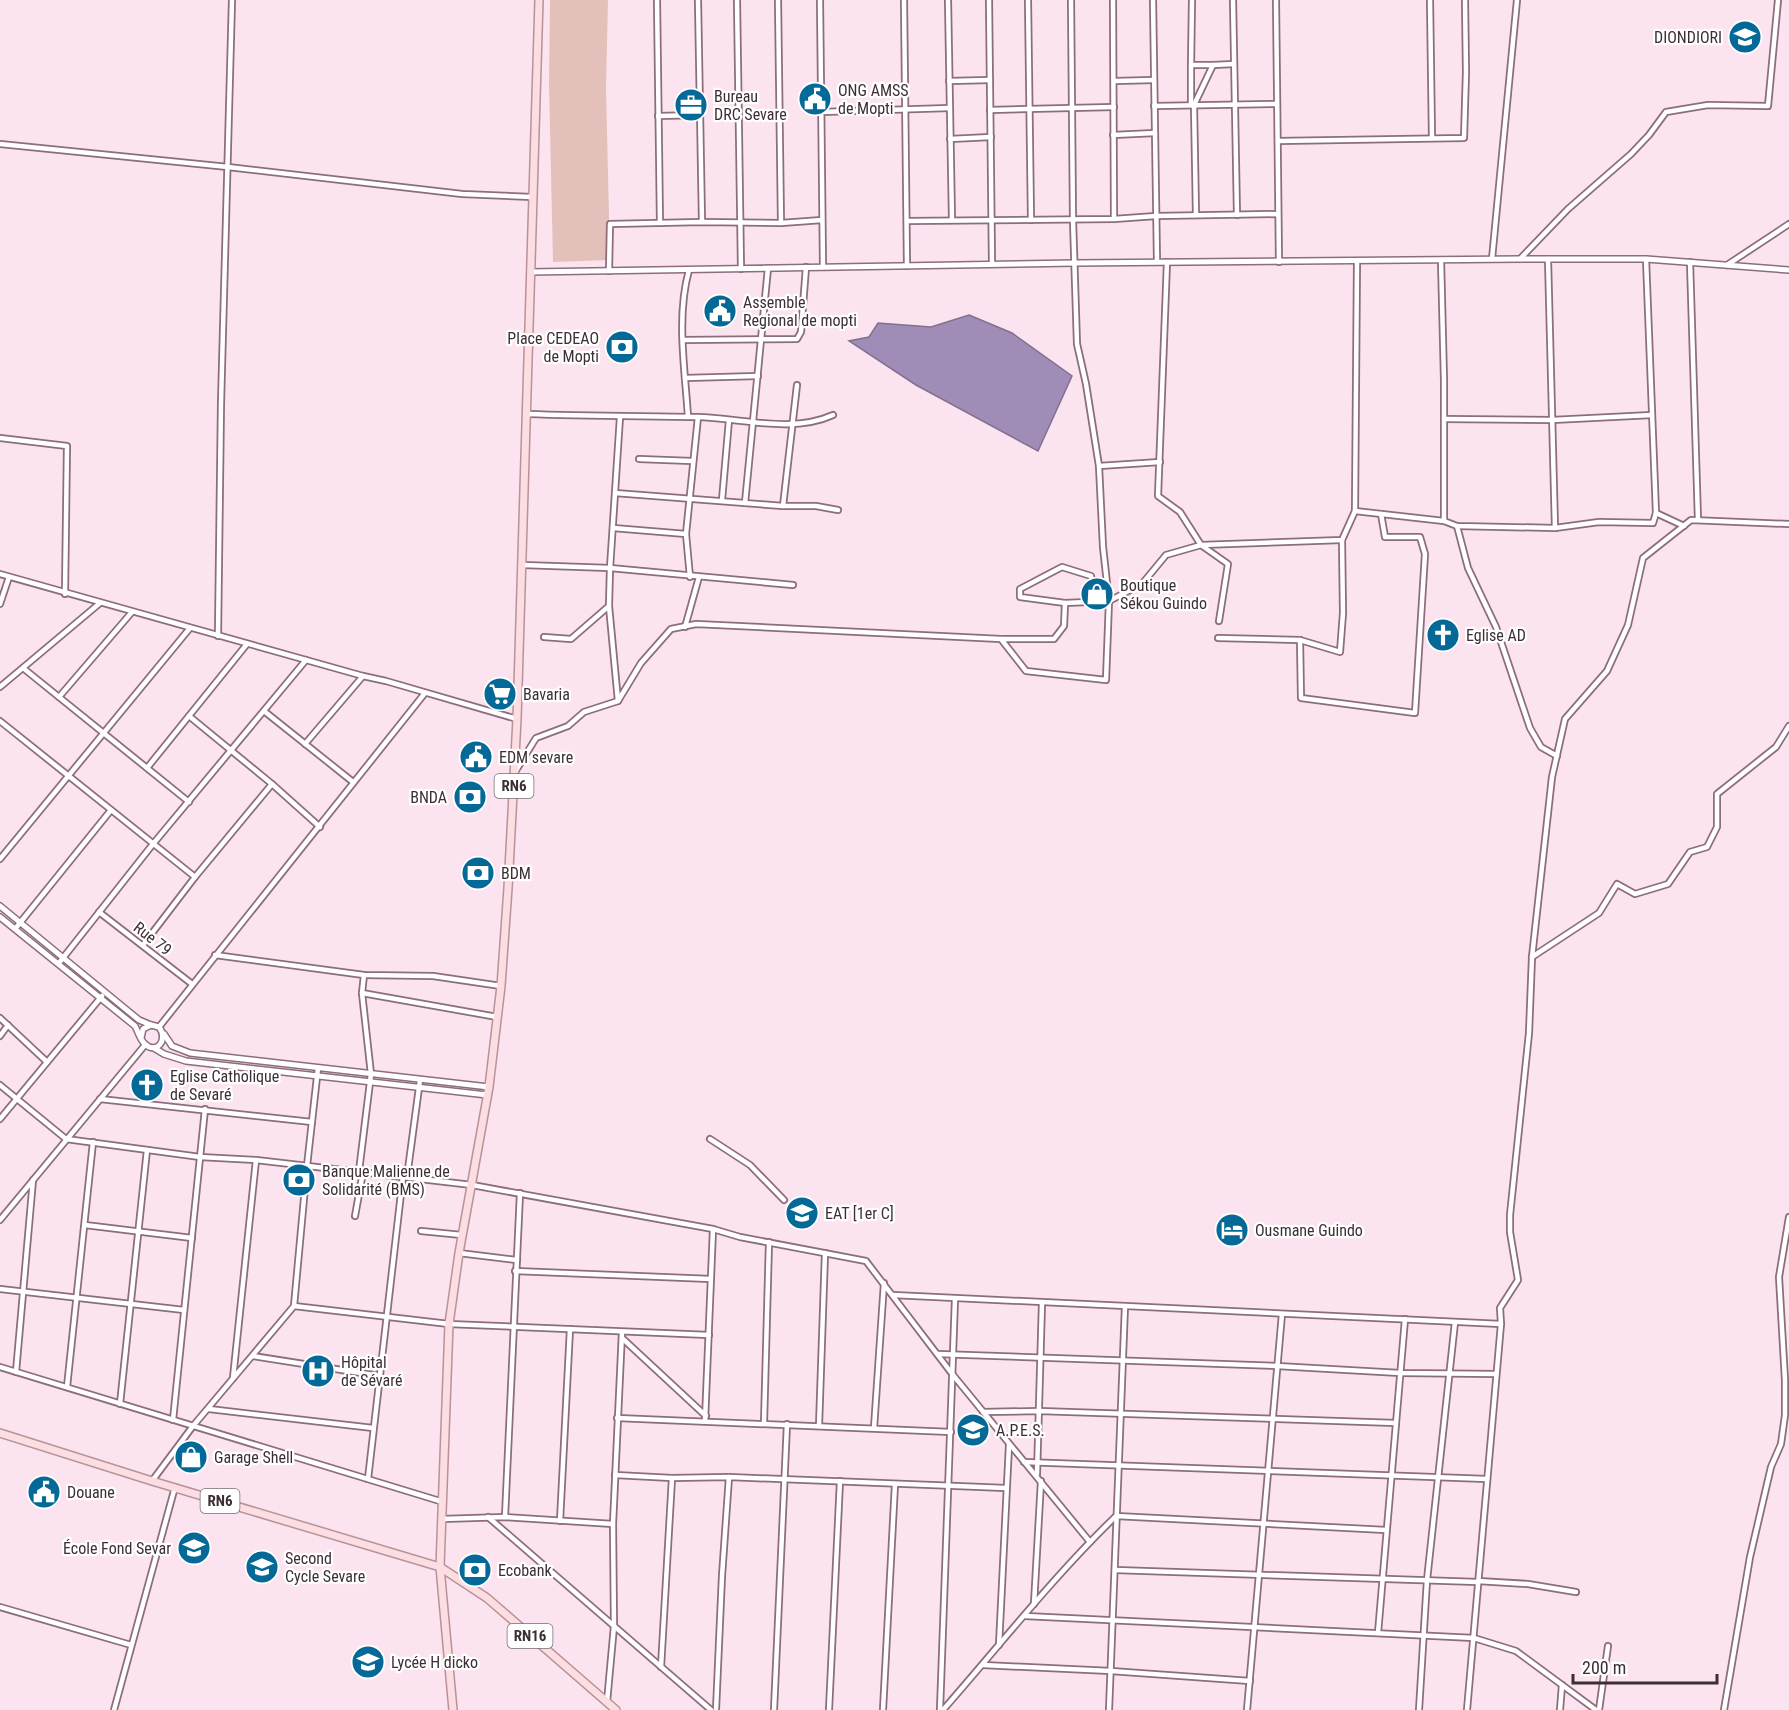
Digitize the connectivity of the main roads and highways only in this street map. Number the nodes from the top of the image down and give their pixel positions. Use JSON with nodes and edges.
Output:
{"nodes":[{"id":1,"x":539,"y":0,"type":"edge"},
{"id":2,"x":0,"y":1433,"type":"edge"},
{"id":3,"x":440,"y":1567,"type":"junction"},
{"id":4,"x":453,"y":1710,"type":"edge"},
{"id":5,"x":616,"y":1710,"type":"edge"}],
"edges":[{"from":1,"to":3,"type":"main road","number":"RN6"},
{"from":2,"to":3,"type":"main road","number":"RN6"},
{"from":3,"to":4,"type":"main road"},
{"from":3,"to":5,"type":"main road","number":"RN16"}]}
